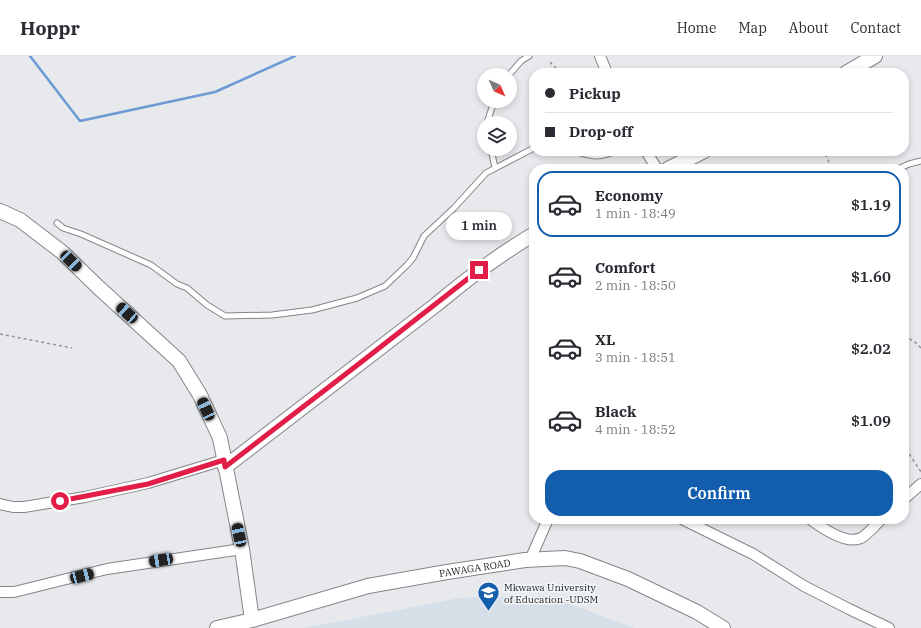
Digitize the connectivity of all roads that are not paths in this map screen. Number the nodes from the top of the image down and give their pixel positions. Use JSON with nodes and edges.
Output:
{"nodes":[{"id":1,"x":529,"y":56,"type":"edge"},
{"id":2,"x":600,"y":56,"type":"edge"},
{"id":3,"x":876,"y":56,"type":"edge"},
{"id":4,"x":515,"y":68,"type":"edge"},
{"id":5,"x":605,"y":68,"type":"edge"},
{"id":6,"x":855,"y":68,"type":"edge"},
{"id":7,"x":529,"y":151,"type":"edge"},
{"id":8,"x":492,"y":156,"type":"edge"},
{"id":9,"x":591,"y":156,"type":"edge"},
{"id":10,"x":603,"y":156,"type":"edge"},
{"id":11,"x":694,"y":156,"type":"edge"},
{"id":12,"x":921,"y":161,"type":"edge"},
{"id":13,"x":678,"y":164,"type":"edge"},
{"id":14,"x":909,"y":164,"type":"edge"},
{"id":15,"x":495,"y":168,"type":"junction"},
{"id":16,"x":0,"y":211,"type":"edge"},
{"id":17,"x":57,"y":223,"type":"dead end"},
{"id":18,"x":529,"y":237,"type":"edge"},
{"id":19,"x":224,"y":463,"type":"junction"},
{"id":20,"x":921,"y":484,"type":"edge"},
{"id":21,"x":909,"y":495,"type":"edge"},
{"id":22,"x":0,"y":504,"type":"edge"},
{"id":23,"x":546,"y":524,"type":"edge"},
{"id":24,"x":692,"y":524,"type":"edge"},
{"id":25,"x":816,"y":524,"type":"edge"},
{"id":26,"x":876,"y":524,"type":"edge"},
{"id":27,"x":242,"y":549,"type":"junction"},
{"id":28,"x":530,"y":560,"type":"junction"},
{"id":29,"x":0,"y":592,"type":"edge"},
{"id":30,"x":252,"y":620,"type":"junction"},
{"id":31,"x":217,"y":628,"type":"edge"},
{"id":32,"x":723,"y":628,"type":"edge"},
{"id":33,"x":889,"y":628,"type":"edge"}],
"edges":[{"from":1,"to":4,"type":"lane"},
{"from":2,"to":5,"type":"street"},
{"from":3,"to":6,"type":"street"},
{"from":7,"to":15,"type":"lane"},
{"from":8,"to":15,"type":"lane"},
{"from":9,"to":10,"type":"lane"},
{"from":11,"to":13,"type":"street"},
{"from":12,"to":14,"type":"lane"},
{"from":15,"to":17,"type":"lane"},
{"from":16,"to":19,"type":"street"},
{"from":18,"to":19,"type":"street"},
{"from":19,"to":22,"type":"street"},
{"from":19,"to":27,"type":"street"},
{"from":20,"to":21,"type":"street"},
{"from":23,"to":28,"type":"street"},
{"from":24,"to":33,"type":"street"},
{"from":25,"to":26,"type":"street"},
{"from":27,"to":29,"type":"street"},
{"from":27,"to":30,"type":"street"},
{"from":28,"to":30,"type":"street","name":"PAWAGA ROAD"},
{"from":28,"to":32,"type":"street","name":"PAWAGA ROAD"},
{"from":30,"to":31,"type":"street","name":"PAWAGA ROAD"}]}
